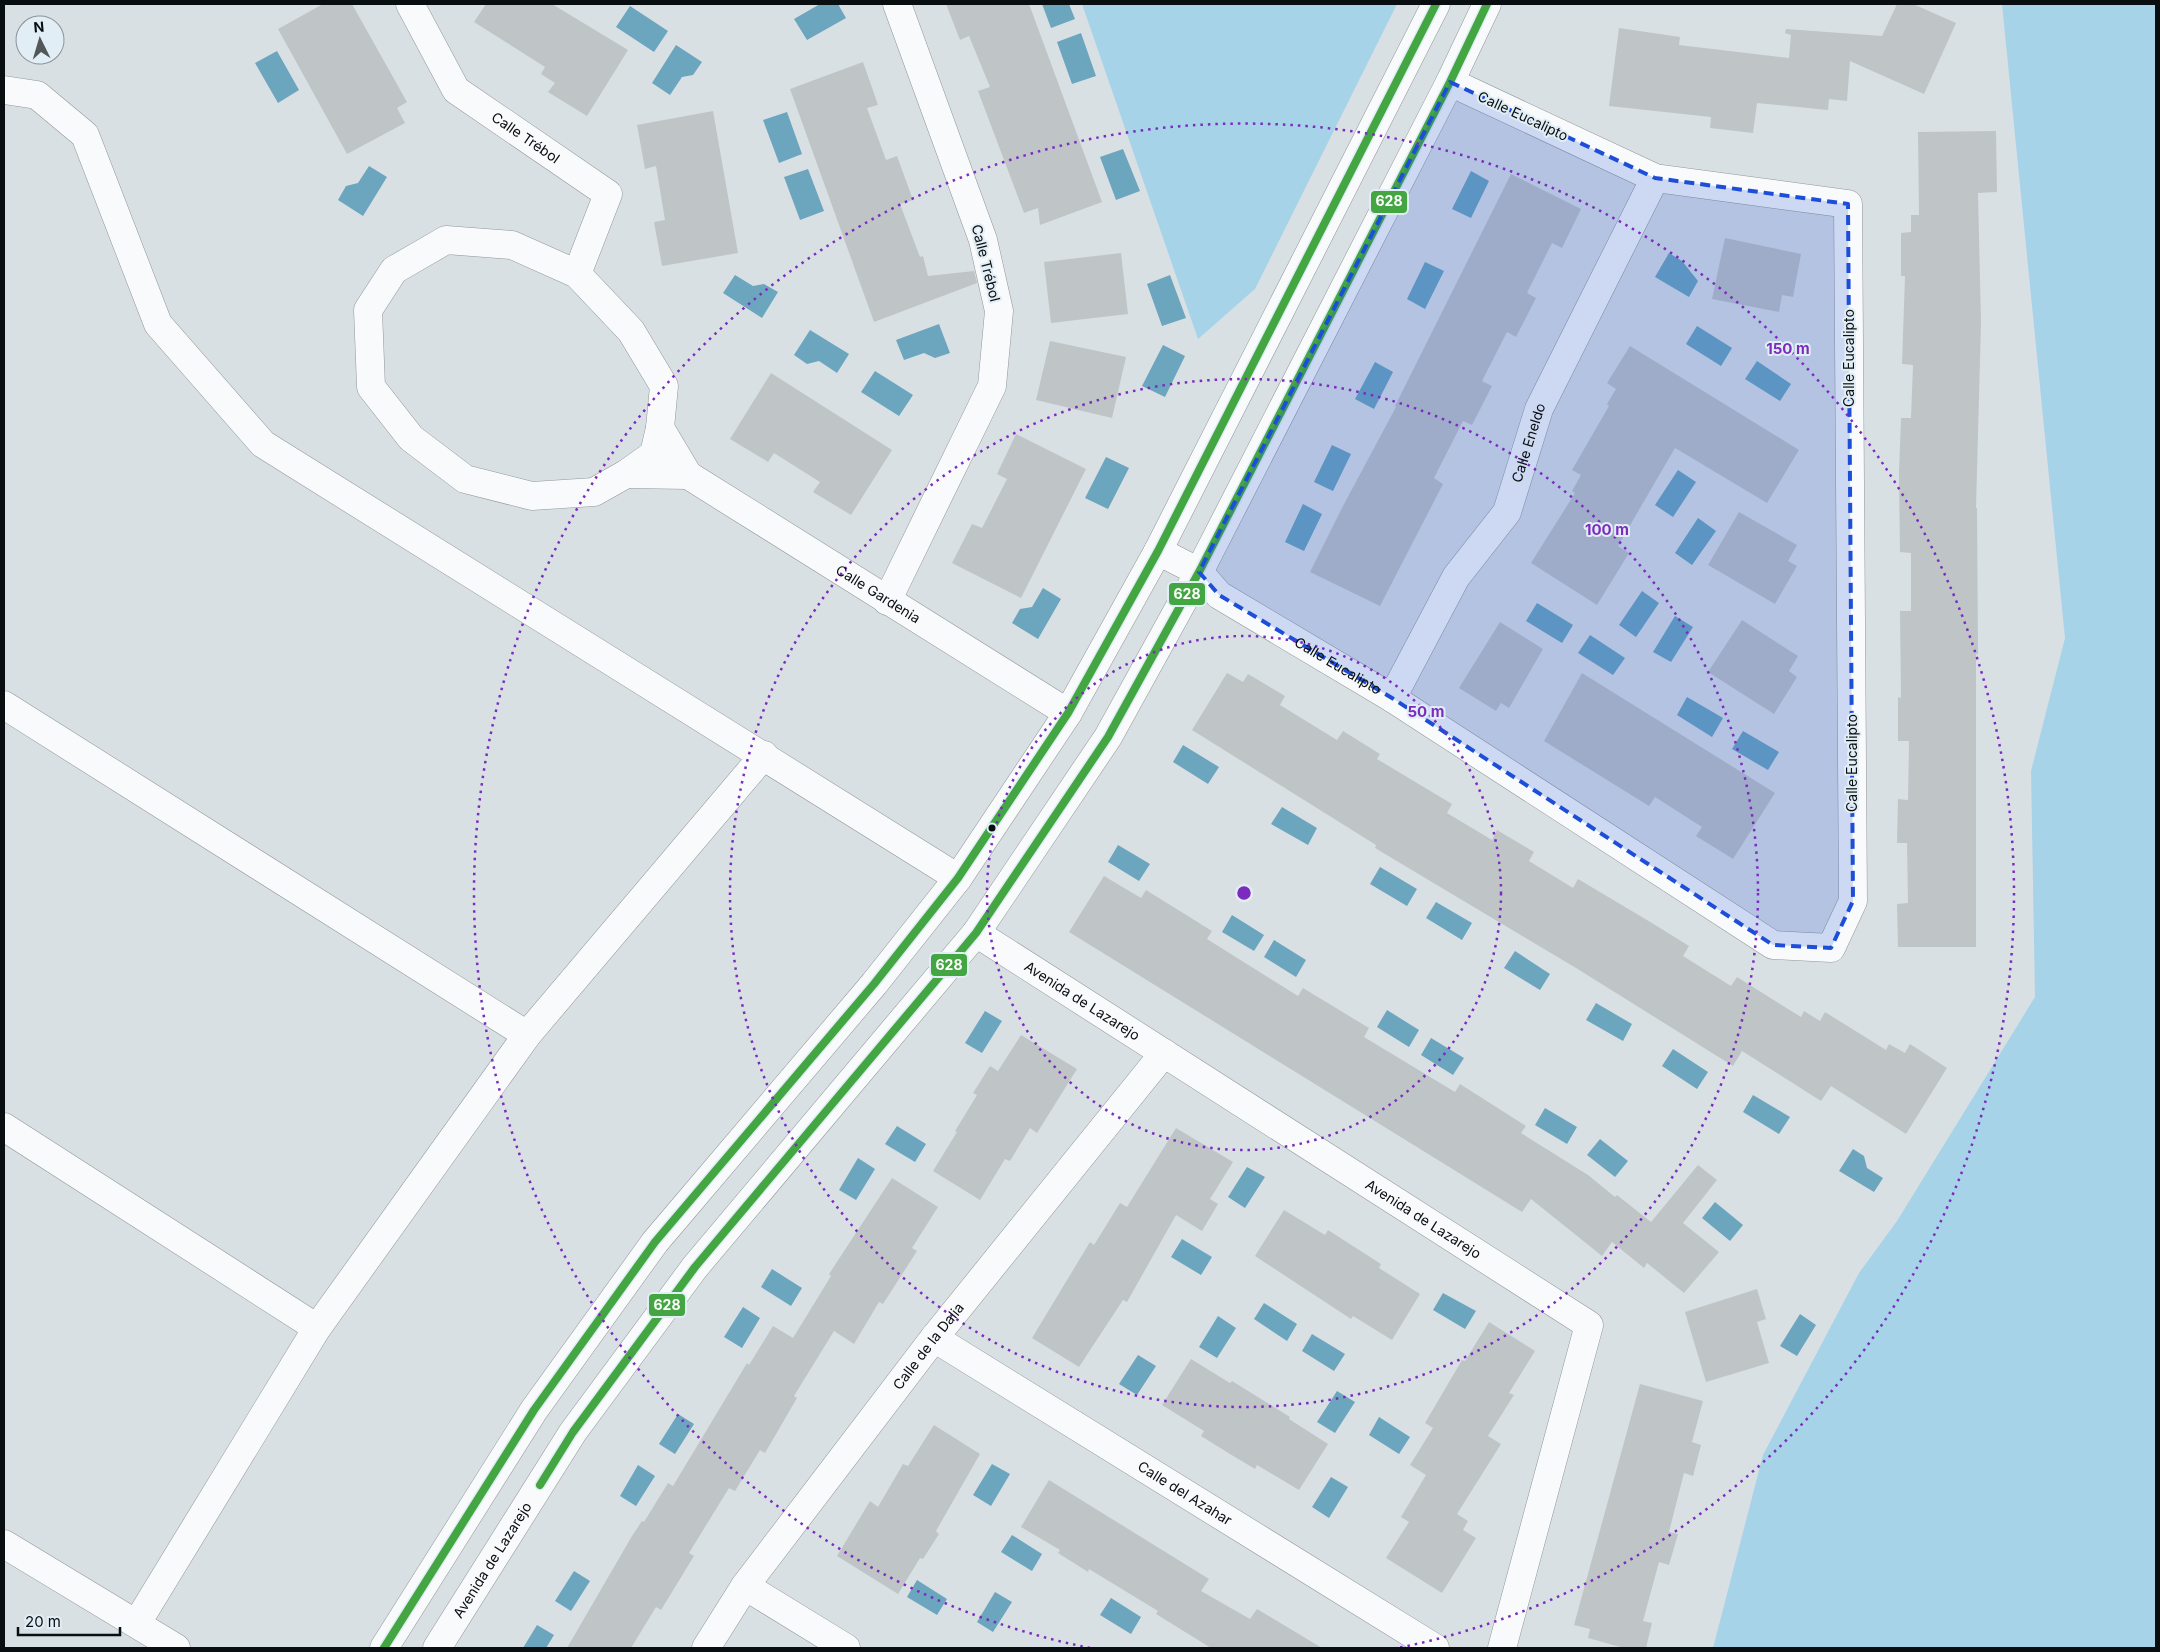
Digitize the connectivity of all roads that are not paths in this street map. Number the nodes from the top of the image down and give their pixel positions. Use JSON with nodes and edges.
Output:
{"nodes":[{"id":1,"x":410,"y":4,"type":"edge"},
{"id":2,"x":897,"y":4,"type":"edge"},
{"id":3,"x":1436,"y":4,"type":"edge"},
{"id":4,"x":1487,"y":4,"type":"edge"},
{"id":5,"x":1450,"y":82,"type":"junction"},
{"id":6,"x":4,"y":90,"type":"edge"},
{"id":7,"x":1655,"y":178,"type":"junction"},
{"id":8,"x":577,"y":274,"type":"junction"},
{"id":9,"x":660,"y":428,"type":"junction"},
{"id":10,"x":626,"y":474,"type":"junction"},
{"id":11,"x":688,"y":475,"type":"junction"},
{"id":12,"x":1158,"y":551,"type":"junction"},
{"id":13,"x":1199,"y":572,"type":"junction"},
{"id":14,"x":887,"y":601,"type":"junction"},
{"id":15,"x":1392,"y":698,"type":"junction"},
{"id":16,"x":4,"y":705,"type":"edge"},
{"id":17,"x":1068,"y":713,"type":"junction"},
{"id":18,"x":764,"y":755,"type":"junction"},
{"id":19,"x":958,"y":878,"type":"junction"},
{"id":20,"x":976,"y":933,"type":"junction"},
{"id":21,"x":527,"y":1035,"type":"junction"},
{"id":22,"x":1164,"y":1053,"type":"junction"},
{"id":23,"x":4,"y":1127,"type":"edge"},
{"id":24,"x":317,"y":1328,"type":"junction"},
{"id":25,"x":934,"y":1338,"type":"junction"},
{"id":26,"x":4,"y":1544,"type":"edge"},
{"id":27,"x":745,"y":1586,"type":"junction"},
{"id":28,"x":137,"y":1623,"type":"junction"},
{"id":29,"x":176,"y":1648,"type":"edge"},
{"id":30,"x":384,"y":1648,"type":"edge"},
{"id":31,"x":437,"y":1648,"type":"edge"},
{"id":32,"x":706,"y":1648,"type":"edge"},
{"id":33,"x":846,"y":1648,"type":"edge"},
{"id":34,"x":1435,"y":1648,"type":"edge"},
{"id":35,"x":1502,"y":1648,"type":"edge"}],
"edges":[{"from":1,"to":8,"type":"street","name":"Calle Trébol"},
{"from":2,"to":14,"type":"street","name":"Calle Trébol"},
{"from":3,"to":12,"type":"street"},
{"from":4,"to":5,"type":"street","name":"Avenida de Lazarejo"},
{"from":5,"to":7,"type":"street","name":"Calle Eucalipto"},
{"from":5,"to":13,"type":"street","name":"Avenida de Lazarejo"},
{"from":6,"to":18,"type":"street"},
{"from":7,"to":15,"type":"street","name":"Calle Eneldo"},
{"from":7,"to":15,"type":"street","name":"Calle Eucalipto"},
{"from":8,"to":9,"type":"street"},
{"from":8,"to":10,"type":"street"},
{"from":9,"to":10,"type":"street"},
{"from":9,"to":11,"type":"street","name":"Calle Gardenia"},
{"from":10,"to":11,"type":"street"},
{"from":11,"to":14,"type":"street","name":"Calle Gardenia"},
{"from":12,"to":13,"type":"street","name":"Calle Eucalipto"},
{"from":12,"to":17,"type":"street"},
{"from":13,"to":15,"type":"street","name":"Calle Eucalipto"},
{"from":13,"to":20,"type":"street","name":"Avenida de Lazarejo"},
{"from":14,"to":17,"type":"street","name":"Calle Gardenia"},
{"from":16,"to":21,"type":"street"},
{"from":17,"to":19,"type":"street"},
{"from":18,"to":19,"type":"street"},
{"from":18,"to":21,"type":"street"},
{"from":19,"to":30,"type":"street"},
{"from":20,"to":22,"type":"street","name":"Avenida de Lazarejo"},
{"from":20,"to":31,"type":"street","name":"Avenida de Lazarejo"},
{"from":21,"to":24,"type":"street"},
{"from":22,"to":25,"type":"street","name":"Calle de la Dalia"},
{"from":22,"to":35,"type":"street","name":"Avenida de Lazarejo"},
{"from":23,"to":24,"type":"street"},
{"from":24,"to":28,"type":"street"},
{"from":25,"to":27,"type":"street","name":"Calle de la Dalia"},
{"from":25,"to":34,"type":"street","name":"Calle del Azahar"},
{"from":26,"to":28,"type":"street"},
{"from":27,"to":32,"type":"street","name":"Calle de la Dalia"},
{"from":27,"to":33,"type":"street"},
{"from":28,"to":29,"type":"street"}]}
